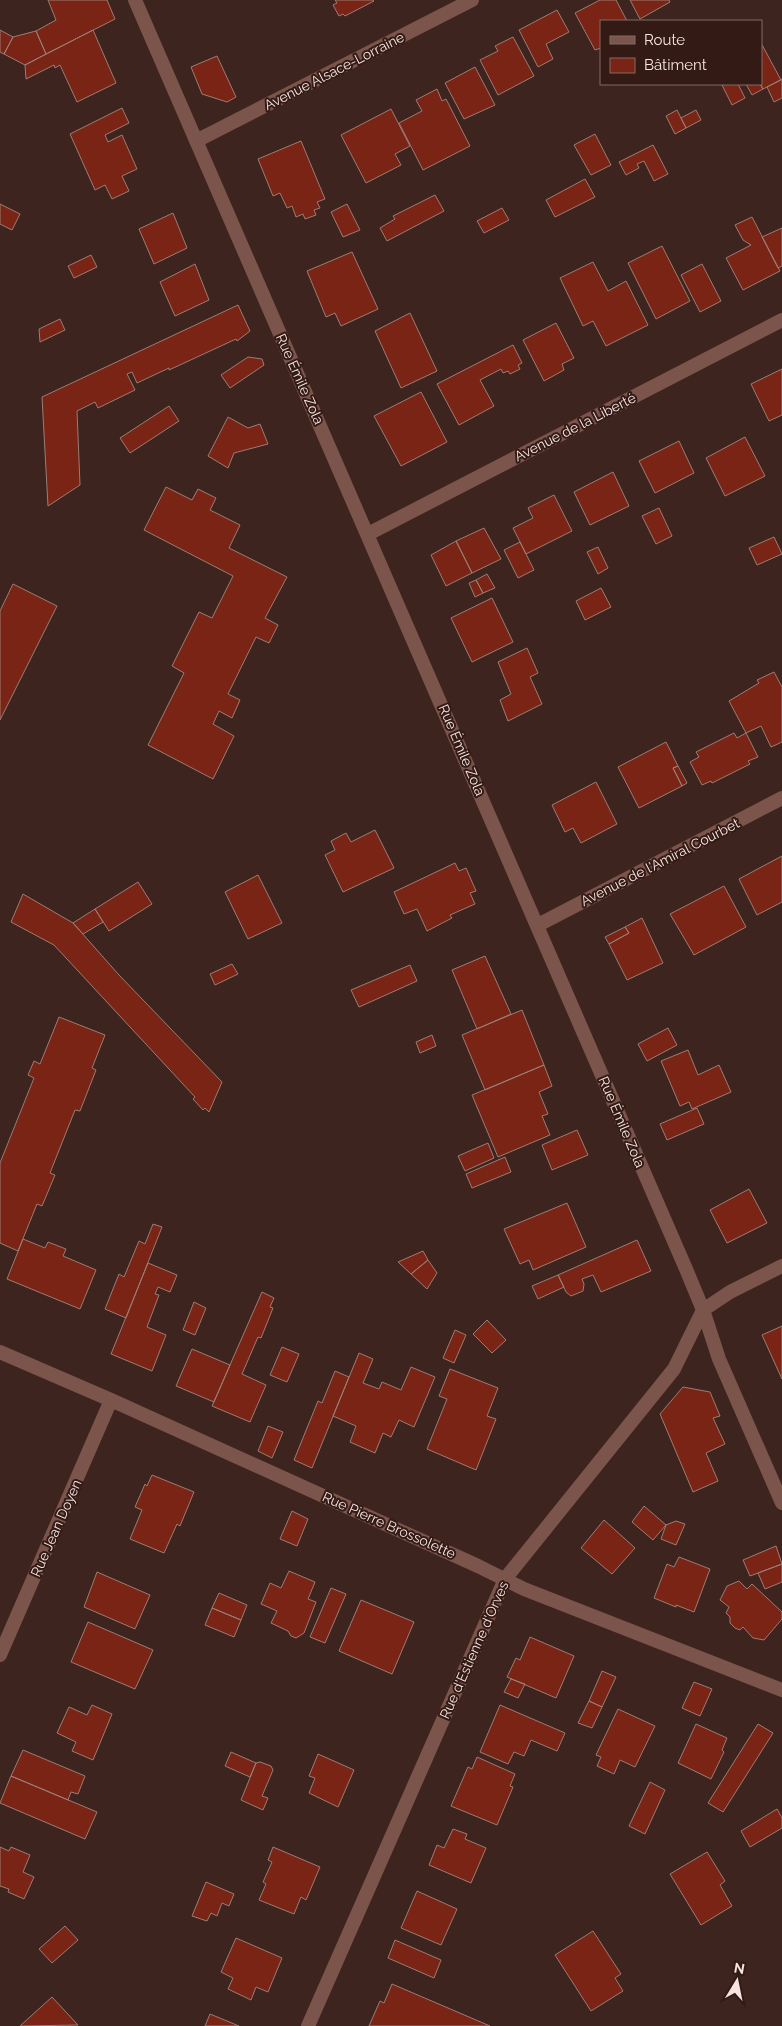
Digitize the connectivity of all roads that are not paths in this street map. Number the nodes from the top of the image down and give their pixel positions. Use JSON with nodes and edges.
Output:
{"nodes":[{"id":1,"x":135,"y":0,"type":"edge"},
{"id":2,"x":472,"y":0,"type":"edge"},
{"id":3,"x":196,"y":141,"type":"junction"},
{"id":4,"x":782,"y":320,"type":"edge"},
{"id":5,"x":368,"y":534,"type":"junction"},
{"id":6,"x":782,"y":798,"type":"edge"},
{"id":7,"x":538,"y":925,"type":"junction"},
{"id":8,"x":782,"y":1266,"type":"edge"},
{"id":9,"x":703,"y":1310,"type":"junction"},
{"id":10,"x":0,"y":1352,"type":"edge"},
{"id":11,"x":111,"y":1400,"type":"junction"},
{"id":12,"x":782,"y":1503,"type":"edge"},
{"id":13,"x":504,"y":1579,"type":"junction"},
{"id":14,"x":0,"y":1655,"type":"edge"},
{"id":15,"x":782,"y":1690,"type":"edge"},
{"id":16,"x":308,"y":2026,"type":"edge"}],
"edges":[{"from":1,"to":3,"type":"street","name":"Rue Émile Zola"},
{"from":2,"to":3,"type":"street","name":"Avenue Alsace-Lorraine"},
{"from":3,"to":5,"type":"street","name":"Rue Émile Zola"},
{"from":4,"to":5,"type":"street","name":"Avenue de la Liberté"},
{"from":5,"to":7,"type":"street","name":"Rue Émile Zola"},
{"from":6,"to":7,"type":"street","name":"Avenue de l'Amiral Courbet"},
{"from":7,"to":9,"type":"street","name":"Rue Émile Zola"},
{"from":8,"to":9,"type":"street"},
{"from":9,"to":12,"type":"street","name":"Rue Émile Zola"},
{"from":9,"to":13,"type":"street","name":"Rue d'Estienne d'Orves"},
{"from":10,"to":11,"type":"street","name":"Rue Pierre Brossolette"},
{"from":11,"to":13,"type":"street","name":"Rue Pierre Brossolette"},
{"from":11,"to":14,"type":"street","name":"Rue Jean Doyen"},
{"from":13,"to":15,"type":"street","name":"Rue Pierre Brossolette"},
{"from":13,"to":16,"type":"street","name":"Rue d'Estienne d'Orves"}]}
